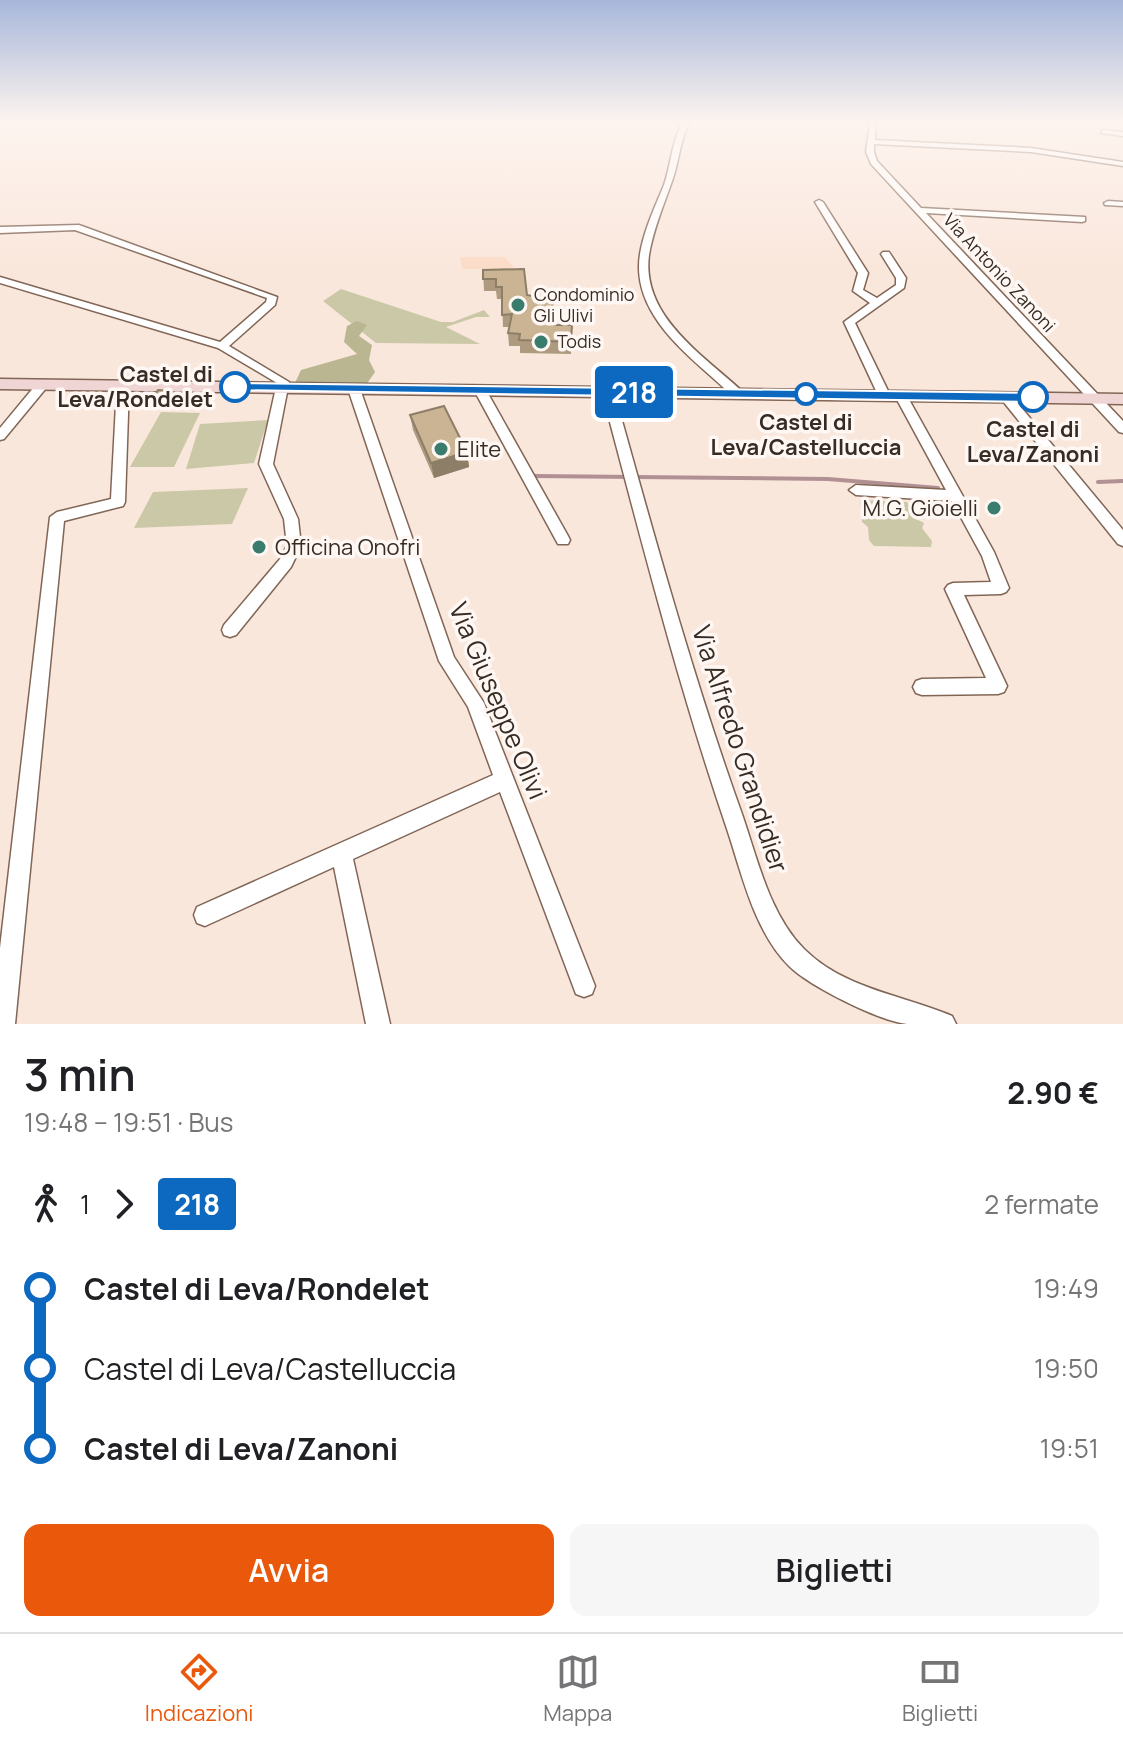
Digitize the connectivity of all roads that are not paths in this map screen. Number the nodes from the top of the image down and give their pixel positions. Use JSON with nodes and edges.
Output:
{"nodes":[{"id":1,"x":671,"y":171,"type":"edge"},
{"id":2,"x":883,"y":171,"type":"edge"},
{"id":3,"x":819,"y":202,"type":"dead end"},
{"id":4,"x":1108,"y":203,"type":"dead end"},
{"id":5,"x":1123,"y":204,"type":"edge"},
{"id":6,"x":918,"y":210,"type":"junction"},
{"id":7,"x":1082,"y":219,"type":"dead end"},
{"id":8,"x":0,"y":230,"type":"edge"},
{"id":9,"x":886,"y":254,"type":"dead end"},
{"id":10,"x":0,"y":280,"type":"edge"},
{"id":11,"x":877,"y":303,"type":"junction"},
{"id":12,"x":222,"y":346,"type":"junction"},
{"id":13,"x":0,"y":384,"type":"edge"},
{"id":14,"x":43,"y":384,"type":"junction"},
{"id":15,"x":123,"y":385,"type":"junction"},
{"id":16,"x":284,"y":388,"type":"junction"},
{"id":17,"x":354,"y":389,"type":"junction"},
{"id":18,"x":480,"y":390,"type":"junction"},
{"id":19,"x":608,"y":392,"type":"junction"},
{"id":20,"x":738,"y":394,"type":"junction"},
{"id":21,"x":892,"y":395,"type":"junction"},
{"id":22,"x":1006,"y":397,"type":"junction"},
{"id":23,"x":1097,"y":399,"type":"junction"},
{"id":24,"x":1123,"y":399,"type":"edge"},
{"id":25,"x":1123,"y":429,"type":"edge"},
{"id":26,"x":0,"y":436,"type":"edge"},
{"id":27,"x":856,"y":490,"type":"dead end"},
{"id":28,"x":956,"y":496,"type":"junction"},
{"id":29,"x":563,"y":540,"type":"dead end"},
{"id":30,"x":1123,"y":540,"type":"edge"},
{"id":31,"x":230,"y":630,"type":"dead end"},
{"id":32,"x":922,"y":687,"type":"dead end"},
{"id":33,"x":506,"y":779,"type":"junction"},
{"id":34,"x":341,"y":852,"type":"junction"},
{"id":35,"x":205,"y":915,"type":"dead end"},
{"id":36,"x":584,"y":986,"type":"dead end"},
{"id":37,"x":3,"y":1024,"type":"edge"},
{"id":38,"x":378,"y":1024,"type":"edge"},
{"id":39,"x":944,"y":1024,"type":"edge"}],
"edges":[{"from":1,"to":20,"type":"street"},
{"from":2,"to":6,"type":"street","name":"Via Antonio Zanoni"},
{"from":3,"to":11,"type":"street"},
{"from":4,"to":5,"type":"street"},
{"from":6,"to":7,"type":"street"},
{"from":6,"to":23,"type":"street","name":"Via Antonio Zanoni"},
{"from":8,"to":12,"type":"street"},
{"from":9,"to":11,"type":"street"},
{"from":10,"to":12,"type":"street"},
{"from":11,"to":21,"type":"street"},
{"from":12,"to":16,"type":"street"},
{"from":13,"to":14,"type":"street"},
{"from":14,"to":15,"type":"street"},
{"from":14,"to":26,"type":"street"},
{"from":15,"to":16,"type":"street"},
{"from":15,"to":37,"type":"street"},
{"from":16,"to":17,"type":"street"},
{"from":16,"to":31,"type":"street"},
{"from":17,"to":18,"type":"street"},
{"from":17,"to":33,"type":"street","name":"Via Giuseppe Olivi"},
{"from":18,"to":19,"type":"street"},
{"from":18,"to":29,"type":"street"},
{"from":19,"to":20,"type":"street"},
{"from":19,"to":39,"type":"street","name":"Via Alfredo Grandidier"},
{"from":20,"to":21,"type":"street"},
{"from":21,"to":22,"type":"street"},
{"from":21,"to":28,"type":"street"},
{"from":22,"to":23,"type":"street"},
{"from":22,"to":30,"type":"street"},
{"from":23,"to":24,"type":"street"},
{"from":23,"to":25,"type":"street","name":"Via Antonio Zanoni"},
{"from":27,"to":28,"type":"street"},
{"from":28,"to":32,"type":"street"},
{"from":33,"to":34,"type":"street"},
{"from":33,"to":36,"type":"street","name":"Via Giuseppe Olivi"},
{"from":34,"to":35,"type":"street"},
{"from":34,"to":38,"type":"street"}]}
